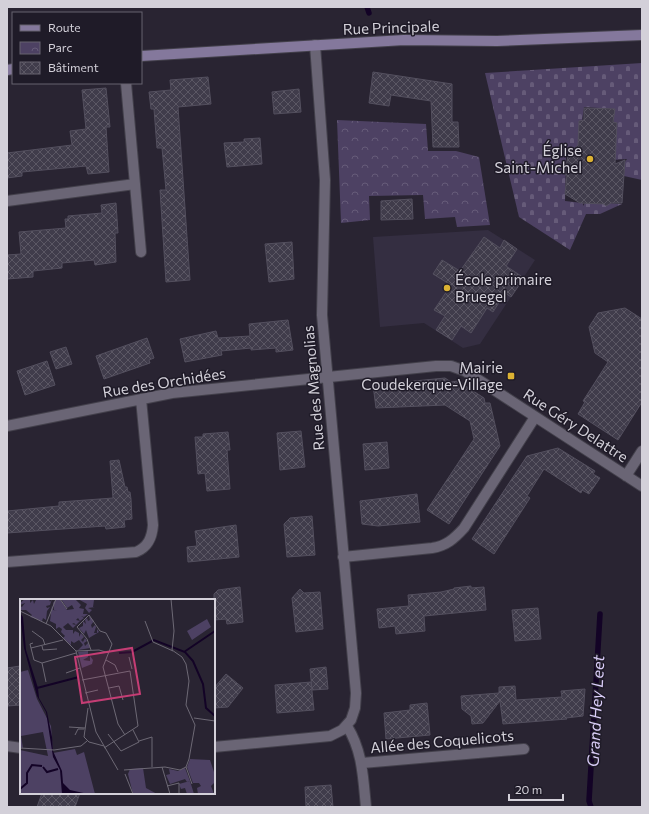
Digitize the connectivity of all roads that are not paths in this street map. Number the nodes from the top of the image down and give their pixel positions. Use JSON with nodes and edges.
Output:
{"nodes":[{"id":1,"x":642,"y":35,"type":"edge"},
{"id":2,"x":314,"y":45,"type":"junction"},
{"id":3,"x":142,"y":56,"type":"edge"},
{"id":4,"x":126,"y":84,"type":"edge"},
{"id":5,"x":135,"y":184,"type":"junction"},
{"id":6,"x":7,"y":201,"type":"edge"},
{"id":7,"x":141,"y":252,"type":"dead end"},
{"id":8,"x":327,"y":377,"type":"junction"},
{"id":9,"x":141,"y":399,"type":"junction"},
{"id":10,"x":535,"y":417,"type":"junction"},
{"id":11,"x":7,"y":426,"type":"edge"},
{"id":12,"x":642,"y":451,"type":"edge"},
{"id":13,"x":626,"y":476,"type":"junction"},
{"id":14,"x":642,"y":486,"type":"edge"},
{"id":15,"x":343,"y":557,"type":"junction"},
{"id":16,"x":7,"y":562,"type":"edge"},
{"id":17,"x":347,"y":726,"type":"junction"},
{"id":18,"x":7,"y":746,"type":"edge"},
{"id":19,"x":215,"y":747,"type":"edge"},
{"id":20,"x":20,"y":748,"type":"edge"},
{"id":21,"x":524,"y":749,"type":"dead end"},
{"id":22,"x":362,"y":763,"type":"junction"},
{"id":23,"x":366,"y":807,"type":"edge"}],
"edges":[{"from":1,"to":2,"type":"street","name":"Rue Principale"},
{"from":2,"to":3,"type":"street","name":"Rue Principale"},
{"from":2,"to":8,"type":"street","name":"Rue des Magnolias"},
{"from":4,"to":5,"type":"street"},
{"from":5,"to":6,"type":"street"},
{"from":5,"to":7,"type":"street"},
{"from":8,"to":9,"type":"street","name":"Rue des Orchidées"},
{"from":8,"to":10,"type":"street","name":"Rue Géry Delattre"},
{"from":8,"to":15,"type":"street","name":"Rue des Magnolias"},
{"from":9,"to":11,"type":"street","name":"Rue des Orchidées"},
{"from":9,"to":16,"type":"street"},
{"from":10,"to":13,"type":"street","name":"Rue Géry Delattre"},
{"from":10,"to":15,"type":"street"},
{"from":12,"to":13,"type":"street"},
{"from":13,"to":14,"type":"street","name":"Rue Géry Delattre"},
{"from":15,"to":17,"type":"street","name":"Rue des Magnolias"},
{"from":17,"to":19,"type":"street"},
{"from":17,"to":22,"type":"street"},
{"from":18,"to":20,"type":"street"},
{"from":21,"to":22,"type":"street","name":"Allée des Coquelicots"},
{"from":22,"to":23,"type":"street"}]}
